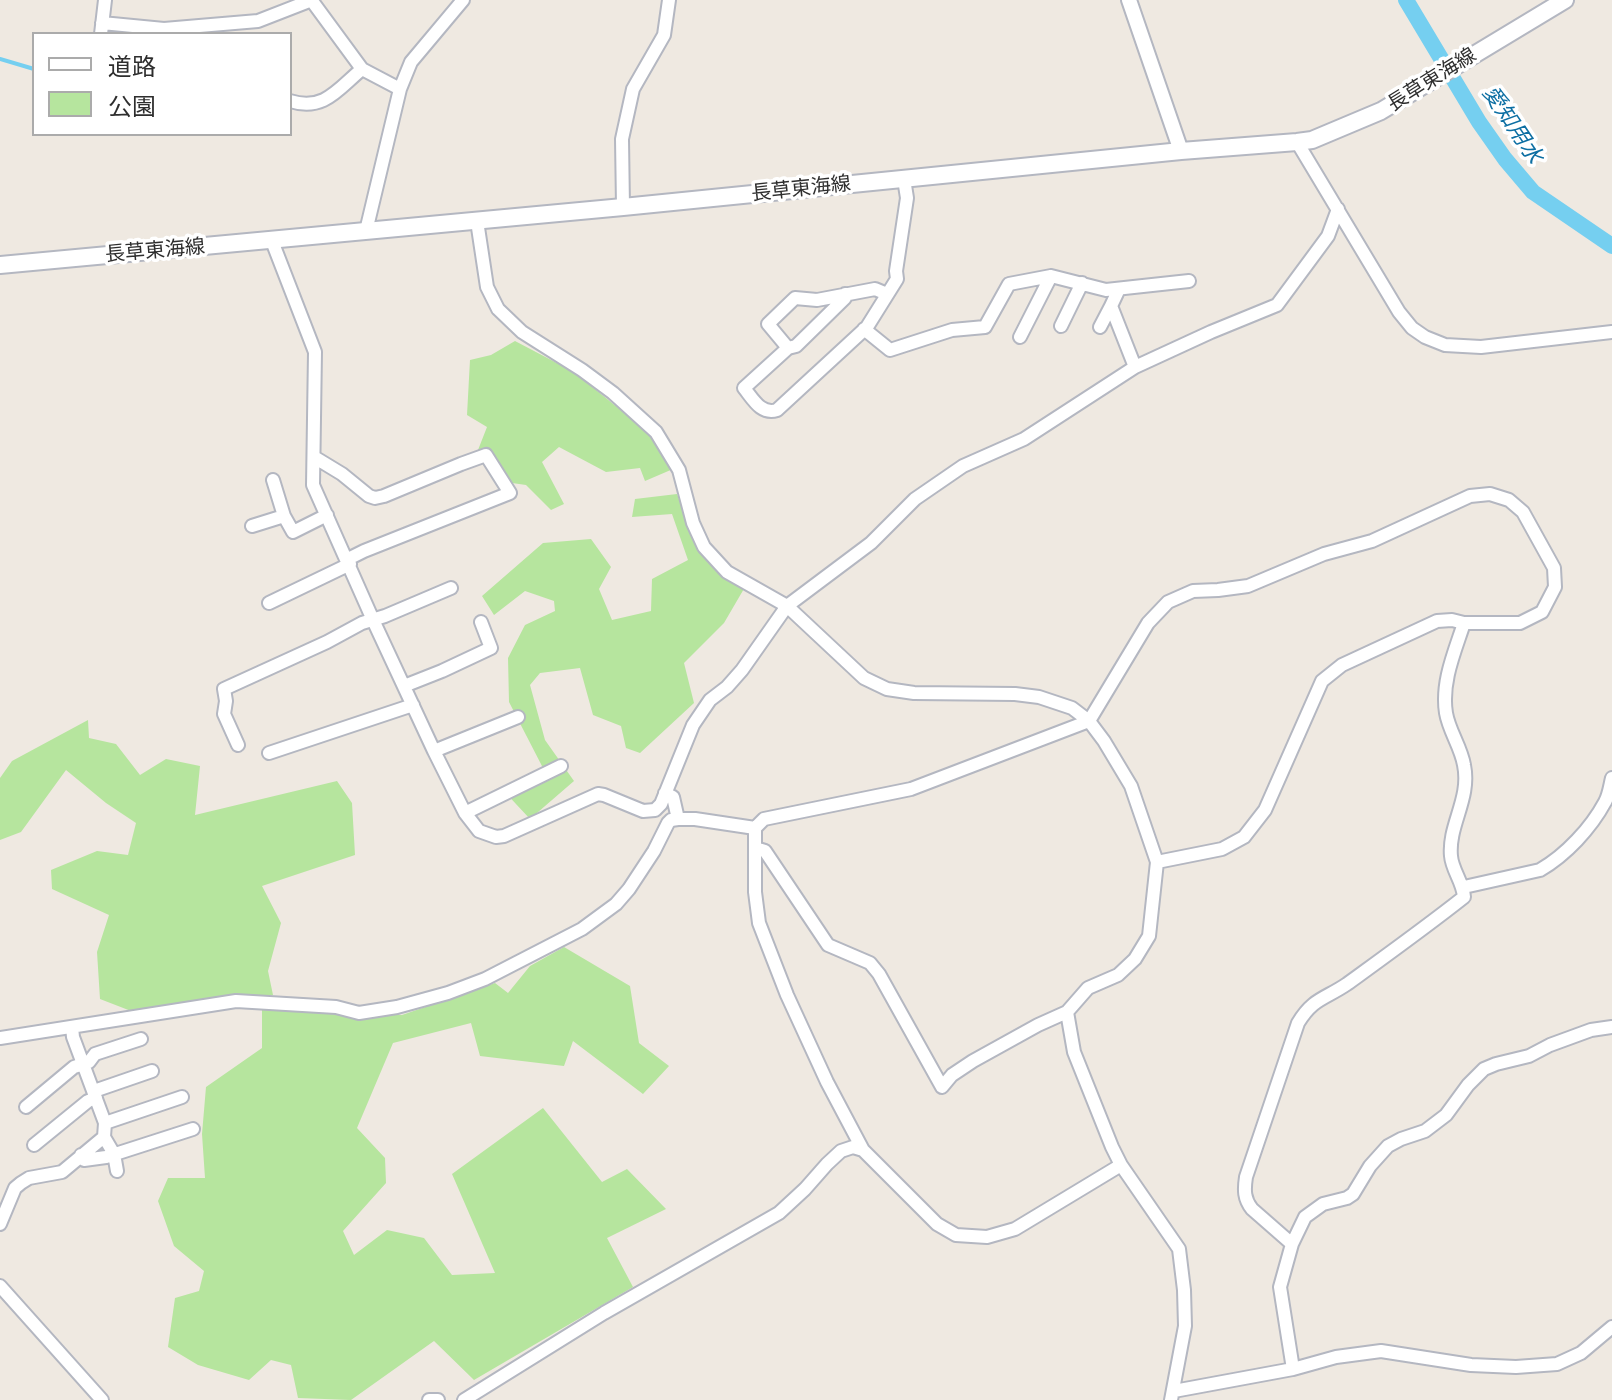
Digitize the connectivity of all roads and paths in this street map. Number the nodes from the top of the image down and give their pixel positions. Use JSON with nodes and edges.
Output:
{"nodes":[{"id":1,"x":105,"y":0,"type":"edge"},
{"id":2,"x":312,"y":0,"type":"edge"},
{"id":3,"x":463,"y":0,"type":"edge"},
{"id":4,"x":669,"y":0,"type":"edge"},
{"id":5,"x":1129,"y":0,"type":"edge"},
{"id":6,"x":1565,"y":0,"type":"edge"},
{"id":7,"x":101,"y":28,"type":"edge"},
{"id":8,"x":362,"y":69,"type":"junction"},
{"id":9,"x":400,"y":89,"type":"junction"},
{"id":10,"x":292,"y":102,"type":"edge"},
{"id":11,"x":1297,"y":142,"type":"junction"},
{"id":12,"x":1181,"y":151,"type":"junction"},
{"id":13,"x":904,"y":179,"type":"junction"},
{"id":14,"x":623,"y":207,"type":"junction"},
{"id":15,"x":1338,"y":209,"type":"junction"},
{"id":16,"x":477,"y":221,"type":"junction"},
{"id":17,"x":366,"y":231,"type":"junction"},
{"id":18,"x":272,"y":241,"type":"junction"},
{"id":19,"x":0,"y":265,"type":"edge"},
{"id":20,"x":1051,"y":276,"type":"junction"},
{"id":21,"x":1189,"y":281,"type":"dead end"},
{"id":22,"x":1082,"y":283,"type":"junction"},
{"id":23,"x":1119,"y":289,"type":"junction"},
{"id":24,"x":845,"y":294,"type":"junction"},
{"id":25,"x":887,"y":294,"type":"junction"},
{"id":26,"x":1111,"y":306,"type":"junction"},
{"id":27,"x":1061,"y":326,"type":"dead end"},
{"id":28,"x":1100,"y":327,"type":"dead end"},
{"id":29,"x":864,"y":329,"type":"junction"},
{"id":30,"x":1612,"y":332,"type":"edge"},
{"id":31,"x":1020,"y":337,"type":"dead end"},
{"id":32,"x":788,"y":348,"type":"junction"},
{"id":33,"x":1135,"y":367,"type":"junction"},
{"id":34,"x":314,"y":457,"type":"junction"},
{"id":35,"x":273,"y":480,"type":"dead end"},
{"id":36,"x":327,"y":515,"type":"junction"},
{"id":37,"x":284,"y":516,"type":"junction"},
{"id":38,"x":252,"y":526,"type":"dead end"},
{"id":39,"x":349,"y":562,"type":"junction"},
{"id":40,"x":451,"y":588,"type":"dead end"},
{"id":41,"x":269,"y":603,"type":"dead end"},
{"id":42,"x":787,"y":606,"type":"junction"},
{"id":43,"x":373,"y":620,"type":"junction"},
{"id":44,"x":481,"y":622,"type":"dead end"},
{"id":45,"x":1464,"y":623,"type":"junction"},
{"id":46,"x":404,"y":686,"type":"junction"},
{"id":47,"x":413,"y":705,"type":"junction"},
{"id":48,"x":518,"y":717,"type":"dead end"},
{"id":49,"x":1089,"y":721,"type":"junction"},
{"id":50,"x":238,"y":745,"type":"dead end"},
{"id":51,"x":434,"y":751,"type":"junction"},
{"id":52,"x":269,"y":753,"type":"dead end"},
{"id":53,"x":561,"y":766,"type":"dead end"},
{"id":54,"x":1612,"y":778,"type":"edge"},
{"id":55,"x":665,"y":793,"type":"junction"},
{"id":56,"x":465,"y":813,"type":"junction"},
{"id":57,"x":678,"y":819,"type":"junction"},
{"id":58,"x":755,"y":828,"type":"junction"},
{"id":59,"x":755,"y":848,"type":"junction"},
{"id":60,"x":1157,"y":862,"type":"junction"},
{"id":61,"x":1464,"y":887,"type":"junction"},
{"id":62,"x":1067,"y":1012,"type":"junction"},
{"id":63,"x":72,"y":1027,"type":"junction"},
{"id":64,"x":1612,"y":1027,"type":"edge"},
{"id":65,"x":0,"y":1038,"type":"edge"},
{"id":66,"x":141,"y":1039,"type":"dead end"},
{"id":67,"x":83,"y":1064,"type":"junction"},
{"id":68,"x":152,"y":1071,"type":"dead end"},
{"id":69,"x":95,"y":1095,"type":"junction"},
{"id":70,"x":182,"y":1097,"type":"dead end"},
{"id":71,"x":26,"y":1107,"type":"dead end"},
{"id":72,"x":105,"y":1123,"type":"junction"},
{"id":73,"x":193,"y":1129,"type":"dead end"},
{"id":74,"x":104,"y":1137,"type":"junction"},
{"id":75,"x":34,"y":1145,"type":"dead end"},
{"id":76,"x":863,"y":1150,"type":"junction"},
{"id":77,"x":114,"y":1154,"type":"junction"},
{"id":78,"x":81,"y":1155,"type":"junction"},
{"id":79,"x":1121,"y":1165,"type":"junction"},
{"id":80,"x":117,"y":1171,"type":"dead end"},
{"id":81,"x":0,"y":1224,"type":"edge"},
{"id":82,"x":1292,"y":1244,"type":"junction"},
{"id":83,"x":0,"y":1286,"type":"edge"},
{"id":84,"x":1612,"y":1327,"type":"edge"},
{"id":85,"x":1293,"y":1369,"type":"junction"},
{"id":86,"x":1172,"y":1396,"type":"edge"},
{"id":87,"x":102,"y":1400,"type":"edge"},
{"id":88,"x":429,"y":1400,"type":"edge"},
{"id":89,"x":438,"y":1400,"type":"edge"},
{"id":90,"x":464,"y":1400,"type":"edge"}],
"edges":[{"from":1,"to":7,"type":"street"},
{"from":2,"to":7,"type":"street"},
{"from":2,"to":8,"type":"street"},
{"from":3,"to":9,"type":"street"},
{"from":4,"to":14,"type":"street"},
{"from":5,"to":12,"type":"street"},
{"from":6,"to":11,"type":"main road","name":"長草東海線"},
{"from":8,"to":9,"type":"street"},
{"from":8,"to":10,"type":"street"},
{"from":9,"to":17,"type":"street"},
{"from":11,"to":12,"type":"main road","name":"長草東海線"},
{"from":11,"to":15,"type":"street"},
{"from":12,"to":13,"type":"main road","name":"長草東海線"},
{"from":13,"to":14,"type":"main road","name":"長草東海線"},
{"from":13,"to":25,"type":"street"},
{"from":14,"to":16,"type":"main road","name":"長草東海線"},
{"from":15,"to":30,"type":"street"},
{"from":15,"to":33,"type":"street"},
{"from":16,"to":17,"type":"main road","name":"長草東海線"},
{"from":16,"to":42,"type":"street"},
{"from":17,"to":18,"type":"main road","name":"長草東海線"},
{"from":18,"to":19,"type":"main road","name":"長草東海線"},
{"from":18,"to":34,"type":"street"},
{"from":20,"to":22,"type":"street"},
{"from":20,"to":29,"type":"street"},
{"from":20,"to":31,"type":"street"},
{"from":21,"to":23,"type":"street"},
{"from":22,"to":23,"type":"street"},
{"from":22,"to":27,"type":"street"},
{"from":23,"to":26,"type":"street"},
{"from":24,"to":25,"type":"street"},
{"from":24,"to":32,"type":"street"},
{"from":24,"to":32,"type":"street"},
{"from":25,"to":29,"type":"street"},
{"from":26,"to":28,"type":"street"},
{"from":26,"to":33,"type":"street"},
{"from":29,"to":32,"type":"street"},
{"from":33,"to":42,"type":"street"},
{"from":34,"to":36,"type":"street"},
{"from":34,"to":39,"type":"street"},
{"from":35,"to":37,"type":"street"},
{"from":36,"to":37,"type":"street"},
{"from":36,"to":39,"type":"street"},
{"from":37,"to":38,"type":"street"},
{"from":39,"to":41,"type":"street"},
{"from":39,"to":43,"type":"street"},
{"from":40,"to":43,"type":"street"},
{"from":42,"to":49,"type":"street"},
{"from":42,"to":55,"type":"street"},
{"from":43,"to":46,"type":"street"},
{"from":43,"to":50,"type":"street"},
{"from":44,"to":46,"type":"street"},
{"from":45,"to":49,"type":"street"},
{"from":45,"to":60,"type":"street"},
{"from":45,"to":61,"type":"street"},
{"from":46,"to":47,"type":"street"},
{"from":47,"to":51,"type":"street"},
{"from":47,"to":52,"type":"street"},
{"from":48,"to":51,"type":"street"},
{"from":49,"to":58,"type":"street"},
{"from":49,"to":60,"type":"street"},
{"from":51,"to":56,"type":"street"},
{"from":53,"to":56,"type":"street"},
{"from":54,"to":61,"type":"street"},
{"from":55,"to":56,"type":"street"},
{"from":55,"to":57,"type":"street"},
{"from":57,"to":58,"type":"street"},
{"from":57,"to":63,"type":"street"},
{"from":58,"to":59,"type":"street"},
{"from":59,"to":62,"type":"street"},
{"from":59,"to":76,"type":"street"},
{"from":60,"to":62,"type":"street"},
{"from":61,"to":82,"type":"street"},
{"from":62,"to":79,"type":"street"},
{"from":63,"to":65,"type":"street"},
{"from":63,"to":67,"type":"street"},
{"from":64,"to":82,"type":"street"},
{"from":66,"to":67,"type":"street"},
{"from":67,"to":69,"type":"street"},
{"from":67,"to":71,"type":"street"},
{"from":68,"to":69,"type":"street"},
{"from":69,"to":72,"type":"street"},
{"from":69,"to":75,"type":"street"},
{"from":70,"to":72,"type":"street"},
{"from":72,"to":74,"type":"street"},
{"from":73,"to":77,"type":"street"},
{"from":74,"to":77,"type":"street"},
{"from":74,"to":78,"type":"street"},
{"from":76,"to":79,"type":"street"},
{"from":76,"to":90,"type":"street"},
{"from":77,"to":78,"type":"street"},
{"from":77,"to":80,"type":"street"},
{"from":78,"to":81,"type":"street"},
{"from":79,"to":86,"type":"street"},
{"from":82,"to":85,"type":"street"},
{"from":83,"to":87,"type":"street"},
{"from":84,"to":85,"type":"street"},
{"from":85,"to":86,"type":"street"},
{"from":88,"to":89,"type":"street"}]}
